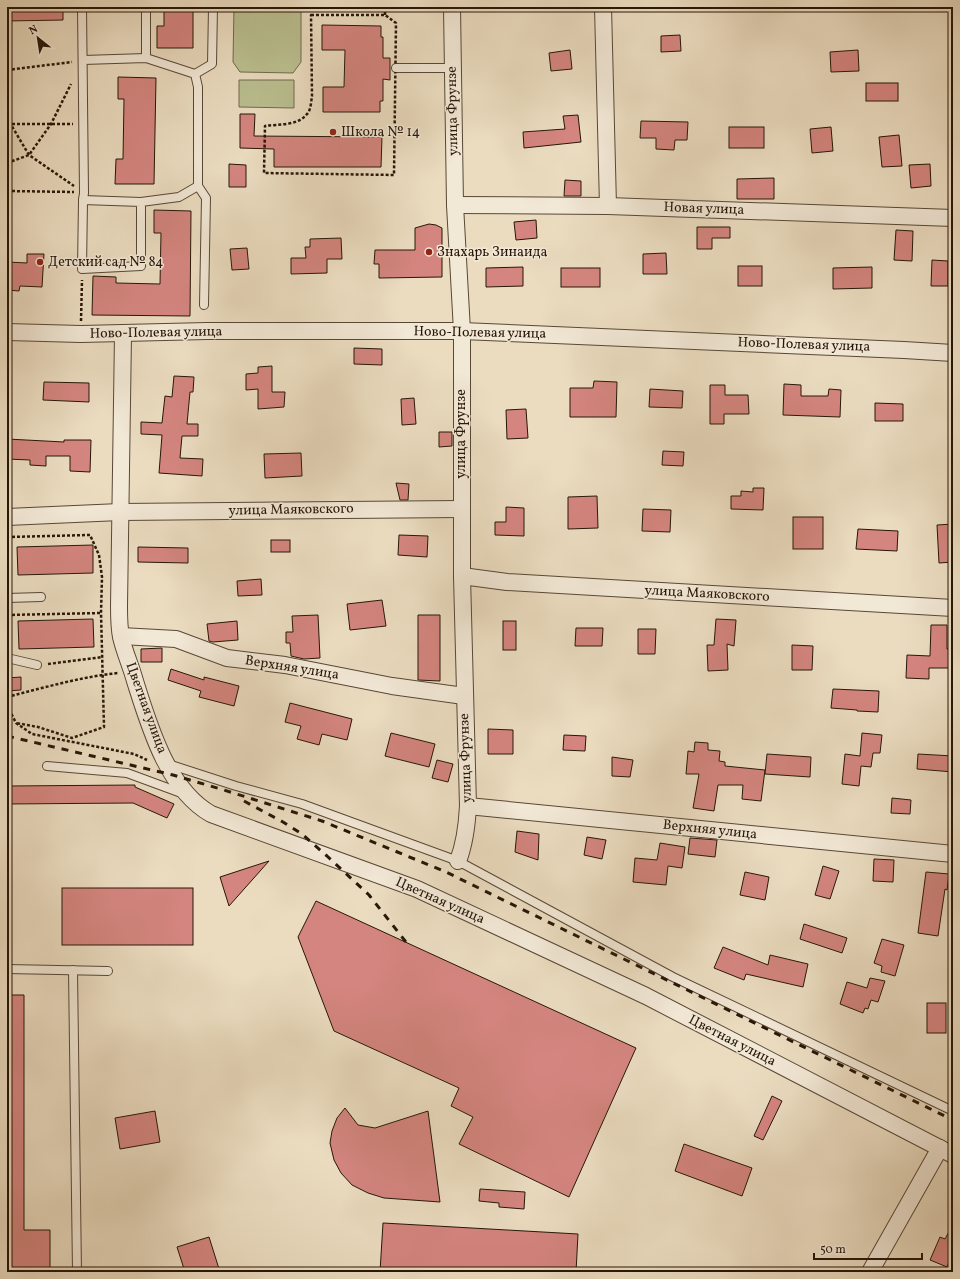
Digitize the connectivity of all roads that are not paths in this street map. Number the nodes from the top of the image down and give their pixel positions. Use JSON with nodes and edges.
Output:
{"nodes":[{"id":1,"x":82,"y":7,"type":"edge"},
{"id":2,"x":146,"y":7,"type":"edge"},
{"id":3,"x":213,"y":7,"type":"edge"},
{"id":4,"x":452,"y":7,"type":"edge"},
{"id":5,"x":603,"y":7,"type":"edge"},
{"id":6,"x":146,"y":58,"type":"junction"},
{"id":7,"x":83,"y":60,"type":"junction"},
{"id":8,"x":396,"y":68,"type":"road end"},
{"id":9,"x":453,"y":68,"type":"junction"},
{"id":10,"x":195,"y":74,"type":"junction"},
{"id":11,"x":198,"y":186,"type":"junction"},
{"id":12,"x":84,"y":197,"type":"junction"},
{"id":13,"x":141,"y":202,"type":"junction"},
{"id":14,"x":455,"y":205,"type":"junction"},
{"id":15,"x":608,"y":206,"type":"junction"},
{"id":16,"x":953,"y":218,"type":"edge"},
{"id":17,"x":204,"y":305,"type":"dead end"},
{"id":18,"x":462,"y":331,"type":"junction"},
{"id":19,"x":7,"y":332,"type":"edge"},
{"id":20,"x":123,"y":334,"type":"junction"},
{"id":21,"x":953,"y":353,"type":"edge"},
{"id":22,"x":461,"y":509,"type":"junction"},
{"id":23,"x":120,"y":512,"type":"junction"},
{"id":24,"x":7,"y":517,"type":"edge"},
{"id":25,"x":462,"y":576,"type":"junction"},
{"id":26,"x":41,"y":597,"type":"dead end"},
{"id":27,"x":7,"y":598,"type":"edge"},
{"id":28,"x":953,"y":608,"type":"edge"},
{"id":29,"x":121,"y":636,"type":"junction"},
{"id":30,"x":7,"y":658,"type":"edge"},
{"id":31,"x":37,"y":665,"type":"road end"},
{"id":32,"x":464,"y":696,"type":"junction"},
{"id":33,"x":167,"y":764,"type":"junction"},
{"id":34,"x":47,"y":766,"type":"dead end"},
{"id":35,"x":188,"y":796,"type":"junction"},
{"id":36,"x":468,"y":806,"type":"junction"},
{"id":37,"x":953,"y":854,"type":"edge"},
{"id":38,"x":458,"y":861,"type":"junction"},
{"id":39,"x":7,"y":969,"type":"edge"},
{"id":40,"x":73,"y":970,"type":"junction"},
{"id":41,"x":108,"y":971,"type":"dead end"},
{"id":42,"x":953,"y":1111,"type":"edge"},
{"id":43,"x":946,"y":1152,"type":"edge"},
{"id":44,"x":77,"y":1272,"type":"edge"},
{"id":45,"x":870,"y":1272,"type":"edge"}],
"edges":[{"from":1,"to":7,"type":"lane"},
{"from":2,"to":6,"type":"lane"},
{"from":3,"to":10,"type":"lane"},
{"from":4,"to":9,"type":"street","name":"улица Фрунзе"},
{"from":5,"to":15,"type":"street"},
{"from":6,"to":7,"type":"lane"},
{"from":6,"to":10,"type":"lane"},
{"from":7,"to":12,"type":"lane"},
{"from":8,"to":9,"type":"lane"},
{"from":9,"to":14,"type":"street","name":"улица Фрунзе"},
{"from":10,"to":11,"type":"lane"},
{"from":11,"to":13,"type":"lane"},
{"from":11,"to":17,"type":"lane"},
{"from":12,"to":13,"type":"lane"},
{"from":12,"to":13,"type":"lane"},
{"from":14,"to":15,"type":"street","name":"Новая улица"},
{"from":14,"to":18,"type":"street","name":"улица Фрунзе"},
{"from":15,"to":16,"type":"street","name":"Новая улица"},
{"from":18,"to":20,"type":"street","name":"Ново-Полевая улица"},
{"from":18,"to":21,"type":"street","name":"Ново-Полевая улица"},
{"from":18,"to":22,"type":"street","name":"улица Фрунзе"},
{"from":19,"to":20,"type":"street","name":"Ново-Полевая улица"},
{"from":20,"to":23,"type":"street"},
{"from":22,"to":23,"type":"street","name":"улица Маяковского"},
{"from":22,"to":25,"type":"street","name":"улица Фрунзе"},
{"from":23,"to":24,"type":"street","name":"улица Маяковского"},
{"from":23,"to":29,"type":"street","name":"Цветная улица"},
{"from":25,"to":28,"type":"street","name":"улица Маяковского"},
{"from":25,"to":32,"type":"street","name":"улица Фрунзе"},
{"from":26,"to":27,"type":"lane"},
{"from":29,"to":32,"type":"street","name":"Верхняя улица"},
{"from":29,"to":33,"type":"street","name":"Цветная улица"},
{"from":30,"to":31,"type":"lane"},
{"from":32,"to":36,"type":"street","name":"улица Фрунзе"},
{"from":33,"to":35,"type":"street","name":"Цветная улица"},
{"from":33,"to":38,"type":"lane"},
{"from":34,"to":35,"type":"lane"},
{"from":35,"to":43,"type":"street","name":"Цветная улица"},
{"from":36,"to":37,"type":"street","name":"Верхняя улица"},
{"from":36,"to":38,"type":"street","name":"улица Фрунзе"},
{"from":38,"to":42,"type":"lane"},
{"from":39,"to":40,"type":"lane"},
{"from":40,"to":41,"type":"lane"},
{"from":40,"to":44,"type":"lane"},
{"from":43,"to":45,"type":"street"}]}
